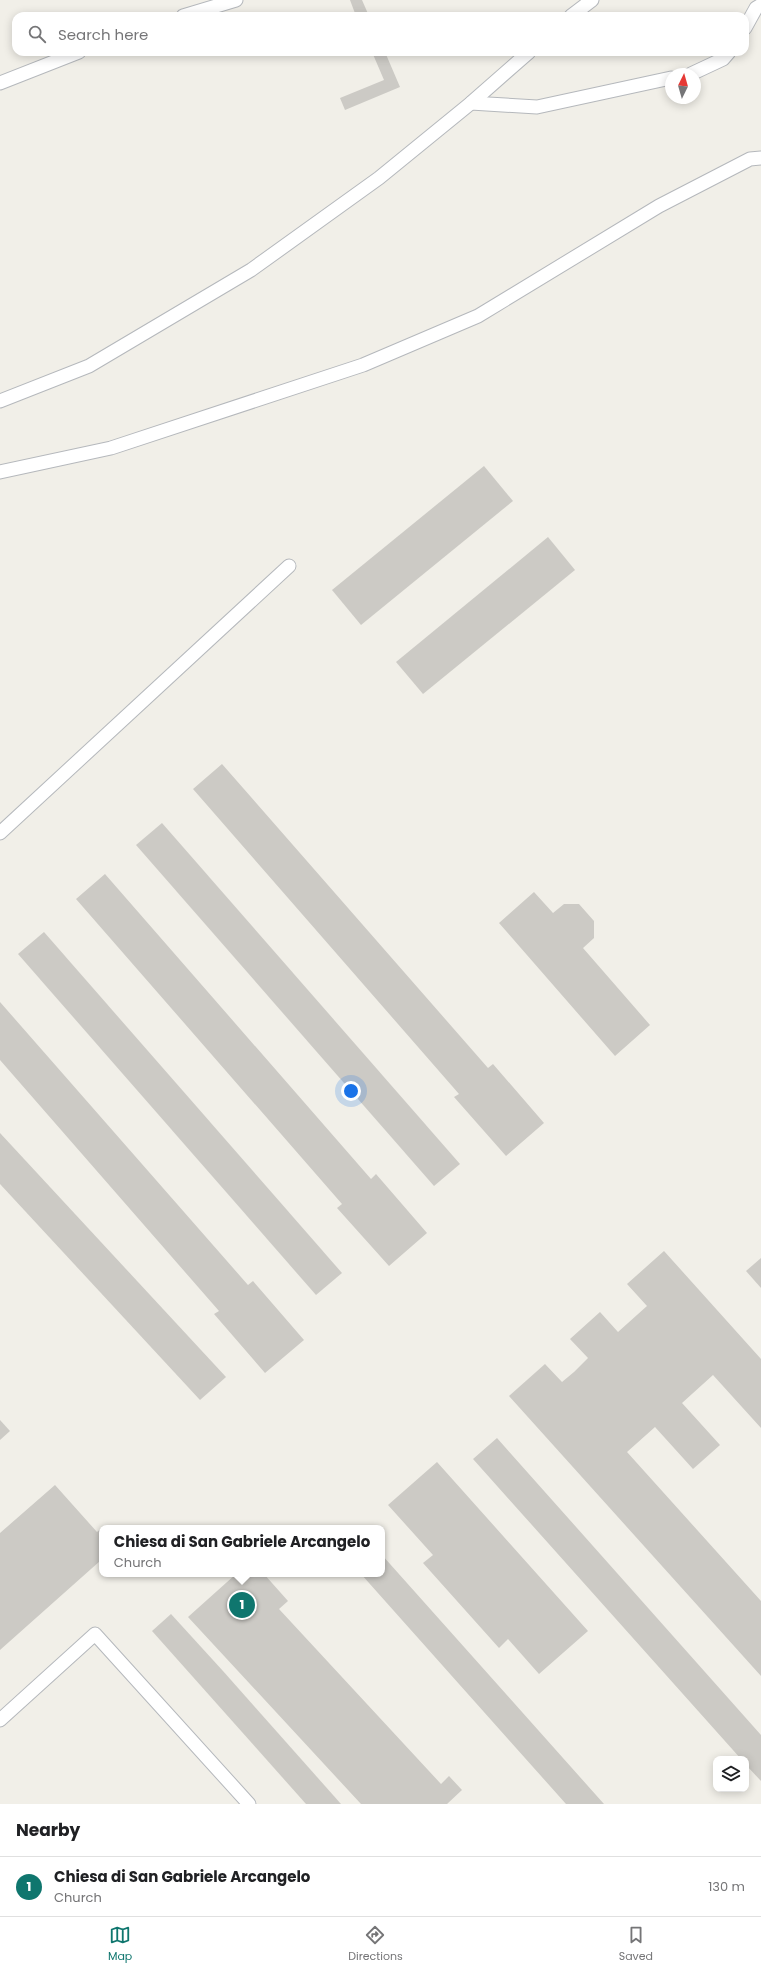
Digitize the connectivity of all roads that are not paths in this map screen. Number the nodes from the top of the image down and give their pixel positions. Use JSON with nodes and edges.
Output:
{"nodes":[{"id":1,"x":236,"y":0,"type":"edge"},
{"id":2,"x":592,"y":0,"type":"edge"},
{"id":3,"x":761,"y":5,"type":"edge"},
{"id":4,"x":196,"y":12,"type":"edge"},
{"id":5,"x":576,"y":12,"type":"edge"},
{"id":6,"x":749,"y":21,"type":"edge"},
{"id":7,"x":69,"y":56,"type":"edge"},
{"id":8,"x":524,"y":56,"type":"edge"},
{"id":9,"x":726,"y":56,"type":"edge"},
{"id":10,"x":701,"y":69,"type":"edge"},
{"id":11,"x":665,"y":79,"type":"edge"},
{"id":12,"x":0,"y":83,"type":"edge"},
{"id":13,"x":471,"y":103,"type":"junction"},
{"id":14,"x":761,"y":158,"type":"edge"},
{"id":15,"x":0,"y":401,"type":"edge"},
{"id":16,"x":0,"y":472,"type":"edge"},
{"id":17,"x":289,"y":566,"type":"dead end"},
{"id":18,"x":0,"y":833,"type":"edge"},
{"id":19,"x":0,"y":1720,"type":"edge"},
{"id":20,"x":249,"y":1804,"type":"edge"}],
"edges":[{"from":1,"to":4,"type":"lane"},
{"from":2,"to":5,"type":"lane"},
{"from":3,"to":6,"type":"lane"},
{"from":7,"to":12,"type":"lane"},
{"from":8,"to":13,"type":"lane"},
{"from":9,"to":10,"type":"lane"},
{"from":11,"to":13,"type":"lane"},
{"from":13,"to":15,"type":"lane"},
{"from":14,"to":16,"type":"lane"},
{"from":17,"to":18,"type":"lane"},
{"from":19,"to":20,"type":"lane"}]}
